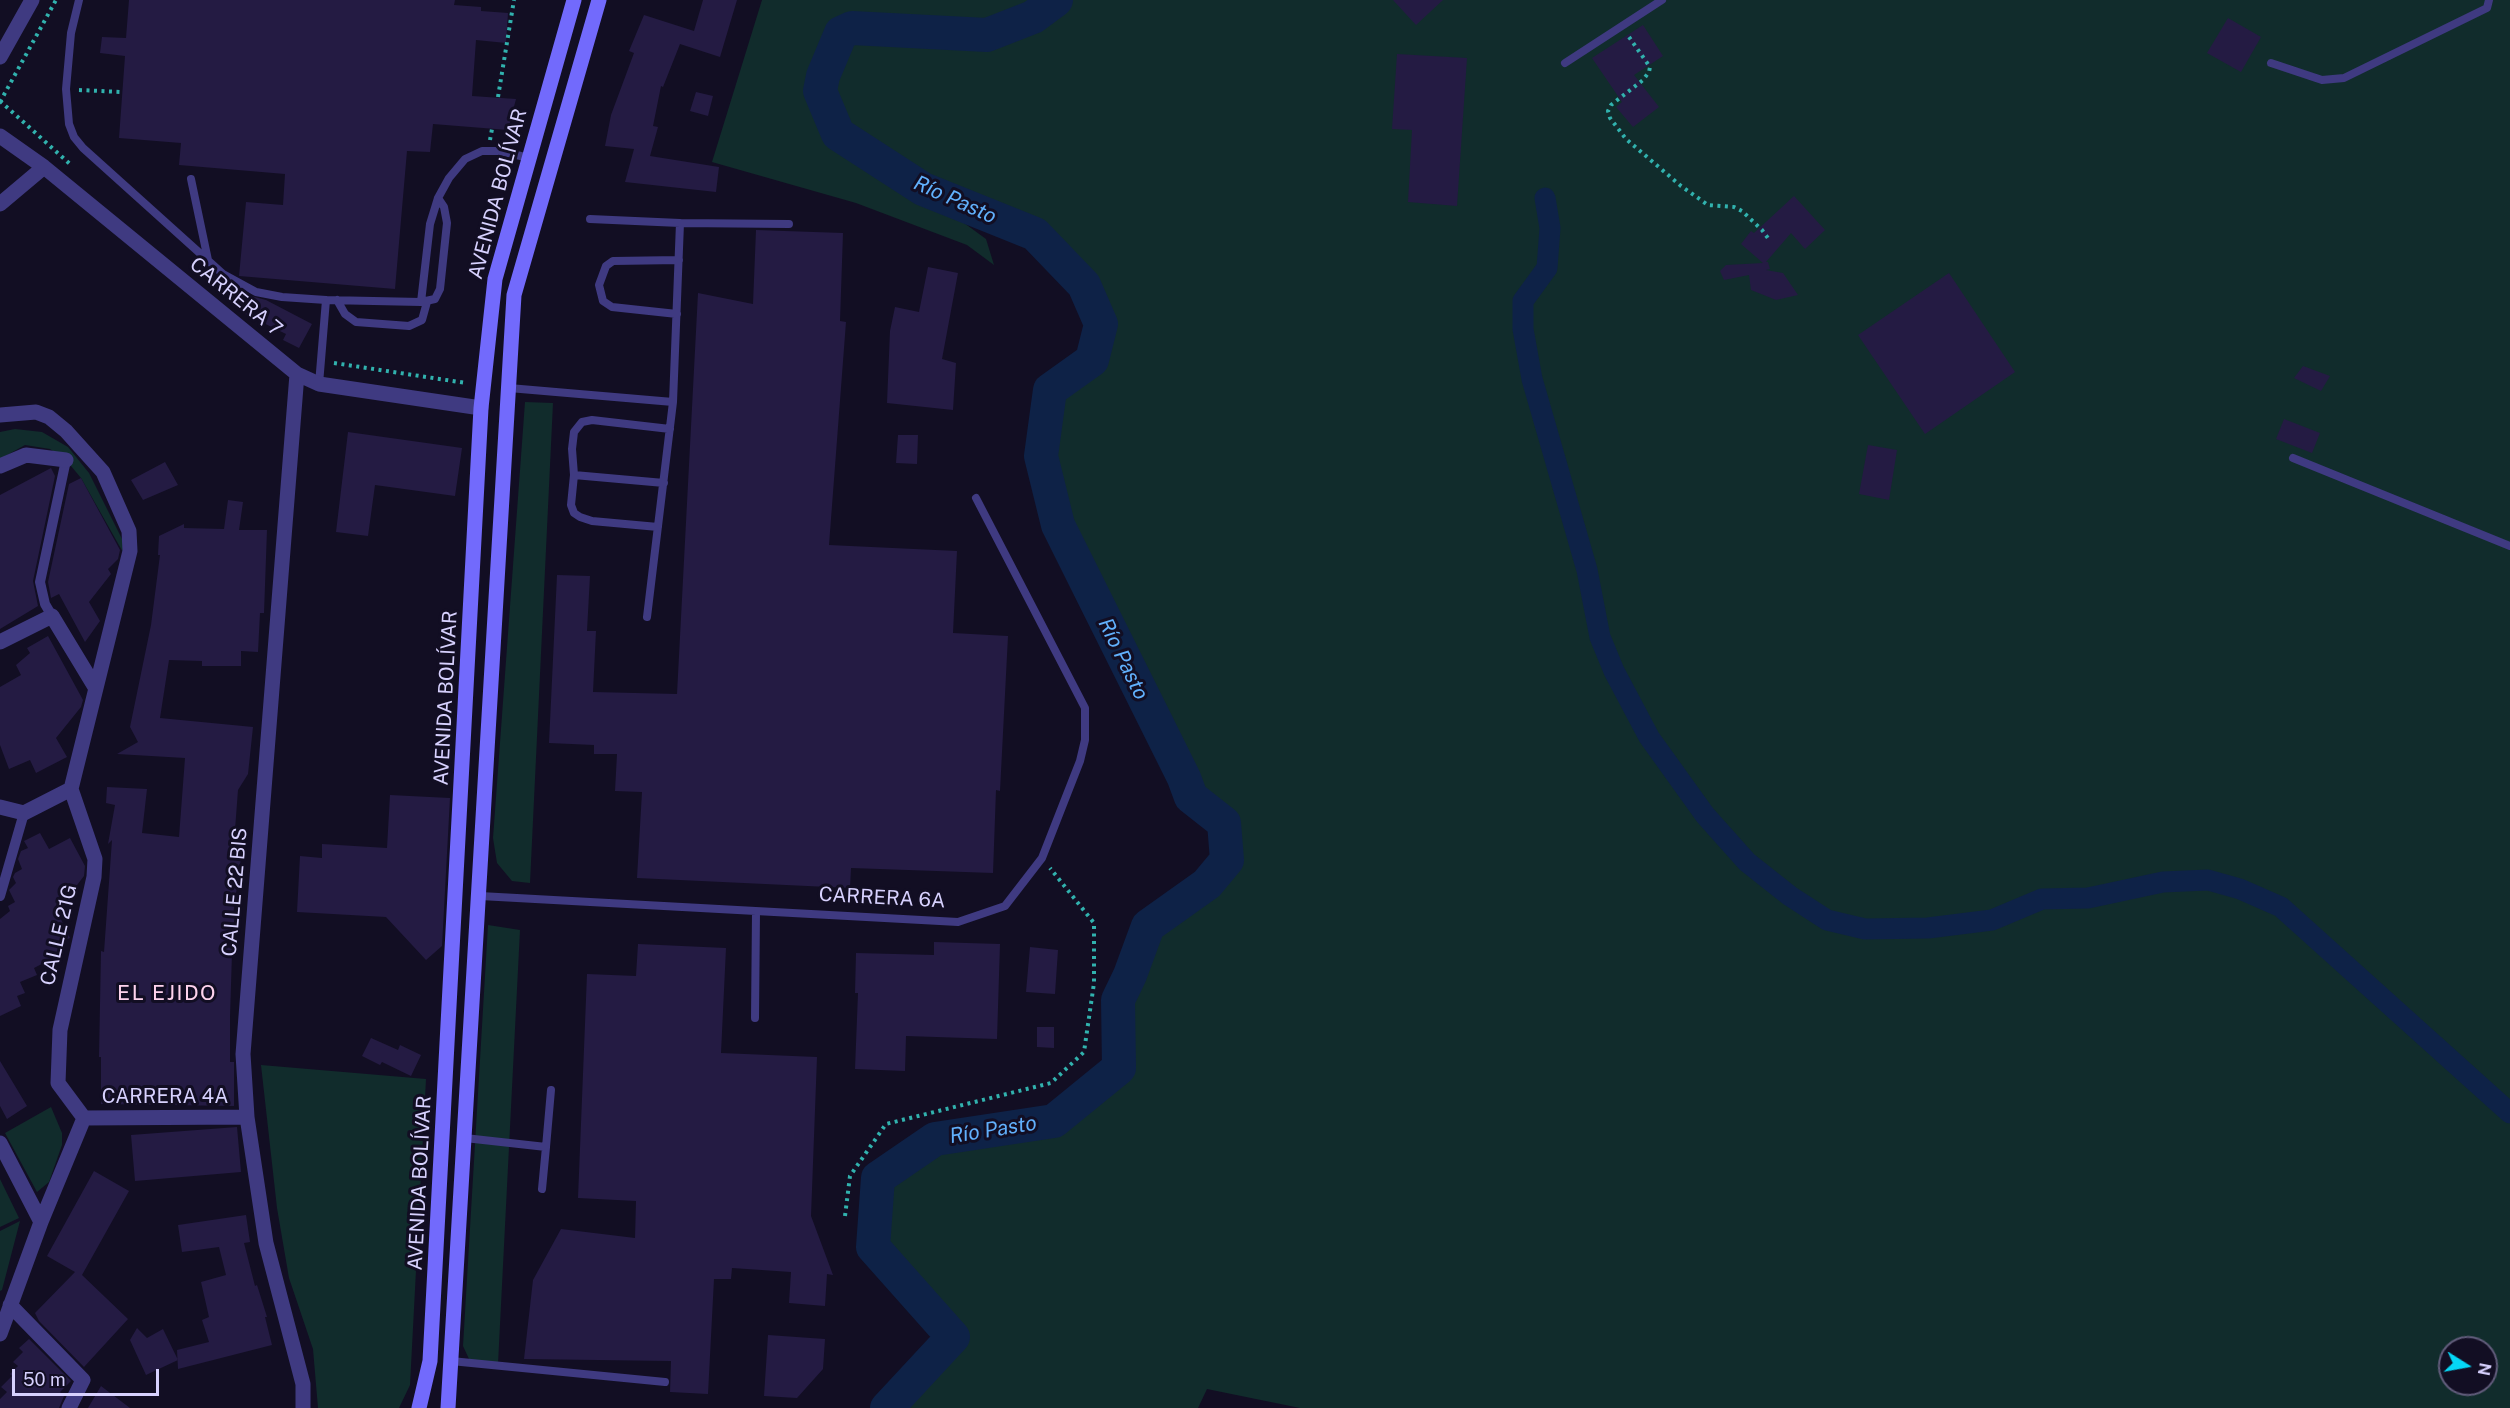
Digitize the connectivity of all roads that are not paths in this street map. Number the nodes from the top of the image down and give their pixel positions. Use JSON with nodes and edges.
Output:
{"nodes":[{"id":1,"x":32,"y":0,"type":"edge"},
{"id":2,"x":79,"y":0,"type":"edge"},
{"id":3,"x":574,"y":0,"type":"edge"},
{"id":4,"x":599,"y":0,"type":"edge"},
{"id":5,"x":1662,"y":0,"type":"edge"},
{"id":6,"x":2490,"y":0,"type":"edge"},
{"id":7,"x":0,"y":57,"type":"edge"},
{"id":8,"x":1565,"y":63,"type":"dead end"},
{"id":9,"x":2271,"y":63,"type":"dead end"},
{"id":10,"x":0,"y":136,"type":"edge"},
{"id":11,"x":529,"y":158,"type":"junction"},
{"id":12,"x":44,"y":167,"type":"junction"},
{"id":13,"x":191,"y":178,"type":"dead end"},
{"id":14,"x":438,"y":198,"type":"junction"},
{"id":15,"x":0,"y":204,"type":"edge"},
{"id":16,"x":590,"y":219,"type":"dead end"},
{"id":17,"x":680,"y":223,"type":"junction"},
{"id":18,"x":789,"y":224,"type":"dead end"},
{"id":19,"x":208,"y":260,"type":"junction"},
{"id":20,"x":679,"y":260,"type":"junction"},
{"id":21,"x":326,"y":300,"type":"junction"},
{"id":22,"x":337,"y":300,"type":"junction"},
{"id":23,"x":424,"y":302,"type":"junction"},
{"id":24,"x":677,"y":314,"type":"junction"},
{"id":25,"x":297,"y":374,"type":"junction"},
{"id":26,"x":319,"y":384,"type":"junction"},
{"id":27,"x":509,"y":388,"type":"junction"},
{"id":28,"x":674,"y":402,"type":"junction"},
{"id":29,"x":481,"y":408,"type":"junction"},
{"id":30,"x":0,"y":415,"type":"edge"},
{"id":31,"x":670,"y":429,"type":"junction"},
{"id":32,"x":2293,"y":458,"type":"dead end"},
{"id":33,"x":66,"y":460,"type":"joint"},
{"id":34,"x":0,"y":466,"type":"edge"},
{"id":35,"x":574,"y":475,"type":"junction"},
{"id":36,"x":664,"y":483,"type":"junction"},
{"id":37,"x":976,"y":498,"type":"dead end"},
{"id":38,"x":658,"y":527,"type":"junction"},
{"id":39,"x":2510,"y":546,"type":"edge"},
{"id":40,"x":52,"y":616,"type":"junction"},
{"id":41,"x":647,"y":617,"type":"dead end"},
{"id":42,"x":0,"y":642,"type":"edge"},
{"id":43,"x":95,"y":687,"type":"junction"},
{"id":44,"x":71,"y":789,"type":"junction"},
{"id":45,"x":0,"y":807,"type":"edge"},
{"id":46,"x":24,"y":813,"type":"junction"},
{"id":47,"x":0,"y":896,"type":"edge"},
{"id":48,"x":480,"y":896,"type":"junction"},
{"id":49,"x":756,"y":912,"type":"junction"},
{"id":50,"x":755,"y":1018,"type":"dead end"},
{"id":51,"x":551,"y":1090,"type":"dead end"},
{"id":52,"x":247,"y":1117,"type":"junction"},
{"id":53,"x":84,"y":1118,"type":"junction"},
{"id":54,"x":465,"y":1138,"type":"junction"},
{"id":55,"x":0,"y":1143,"type":"edge"},
{"id":56,"x":546,"y":1147,"type":"junction"},
{"id":57,"x":542,"y":1189,"type":"dead end"},
{"id":58,"x":41,"y":1222,"type":"junction"},
{"id":59,"x":10,"y":1305,"type":"junction"},
{"id":60,"x":0,"y":1334,"type":"edge"},
{"id":61,"x":451,"y":1361,"type":"junction"},
{"id":62,"x":665,"y":1382,"type":"dead end"},
{"id":63,"x":69,"y":1408,"type":"edge"},
{"id":64,"x":303,"y":1408,"type":"edge"},
{"id":65,"x":419,"y":1408,"type":"edge"},
{"id":66,"x":448,"y":1408,"type":"edge"}],
"edges":[{"from":1,"to":7,"type":"street"},
{"from":2,"to":19,"type":"lane"},
{"from":3,"to":11,"type":"main road","name":"AVENIDA BOLÍVAR"},
{"from":4,"to":27,"type":"main road","name":"AVENIDA BOLÍVAR"},
{"from":5,"to":8,"type":"lane"},
{"from":6,"to":9,"type":"lane"},
{"from":10,"to":12,"type":"street","name":"CARRERA 7"},
{"from":11,"to":14,"type":"lane"},
{"from":11,"to":29,"type":"main road","name":"AVENIDA BOLÍVAR"},
{"from":12,"to":15,"type":"street"},
{"from":12,"to":25,"type":"street","name":"CARRERA 7"},
{"from":13,"to":19,"type":"lane"},
{"from":14,"to":23,"type":"lane"},
{"from":14,"to":23,"type":"lane"},
{"from":16,"to":17,"type":"lane"},
{"from":17,"to":18,"type":"lane"},
{"from":17,"to":20,"type":"lane"},
{"from":19,"to":21,"type":"lane"},
{"from":20,"to":24,"type":"lane"},
{"from":20,"to":24,"type":"lane"},
{"from":21,"to":22,"type":"lane"},
{"from":21,"to":26,"type":"lane"},
{"from":22,"to":23,"type":"lane"},
{"from":22,"to":23,"type":"lane"},
{"from":24,"to":28,"type":"lane"},
{"from":25,"to":26,"type":"street","name":"CARRERA 7"},
{"from":25,"to":52,"type":"street","name":"CALLE 22 BIS"},
{"from":26,"to":29,"type":"street","name":"CARRERA 7"},
{"from":27,"to":28,"type":"lane"},
{"from":27,"to":48,"type":"main road","name":"AVENIDA BOLÍVAR"},
{"from":28,"to":31,"type":"lane"},
{"from":29,"to":65,"type":"main road","name":"AVENIDA BOLÍVAR"},
{"from":30,"to":43,"type":"street"},
{"from":31,"to":35,"type":"lane"},
{"from":31,"to":36,"type":"lane"},
{"from":32,"to":39,"type":"lane"},
{"from":33,"to":34,"type":"street"},
{"from":33,"to":40,"type":"street"},
{"from":35,"to":36,"type":"lane"},
{"from":35,"to":38,"type":"lane"},
{"from":36,"to":38,"type":"lane"},
{"from":37,"to":49,"type":"lane","name":"CARRERA 6A"},
{"from":38,"to":41,"type":"lane"},
{"from":40,"to":42,"type":"street"},
{"from":40,"to":43,"type":"street"},
{"from":43,"to":44,"type":"street"},
{"from":44,"to":46,"type":"street"},
{"from":44,"to":53,"type":"street","name":"CALLE 21G"},
{"from":45,"to":46,"type":"street"},
{"from":46,"to":47,"type":"street"},
{"from":48,"to":49,"type":"lane","name":"CARRERA 6A"},
{"from":48,"to":54,"type":"main road","name":"AVENIDA BOLÍVAR"},
{"from":49,"to":50,"type":"lane"},
{"from":51,"to":56,"type":"lane"},
{"from":52,"to":53,"type":"street","name":"CARRERA 4A"},
{"from":52,"to":64,"type":"street","name":"CALLE 22 BIS"},
{"from":53,"to":58,"type":"street"},
{"from":54,"to":56,"type":"lane"},
{"from":54,"to":61,"type":"main road","name":"AVENIDA BOLÍVAR"},
{"from":55,"to":58,"type":"street"},
{"from":56,"to":57,"type":"lane"},
{"from":58,"to":59,"type":"street"},
{"from":59,"to":60,"type":"street"},
{"from":59,"to":63,"type":"street"},
{"from":61,"to":62,"type":"lane"},
{"from":61,"to":66,"type":"main road","name":"AVENIDA BOLÍVAR"}]}
